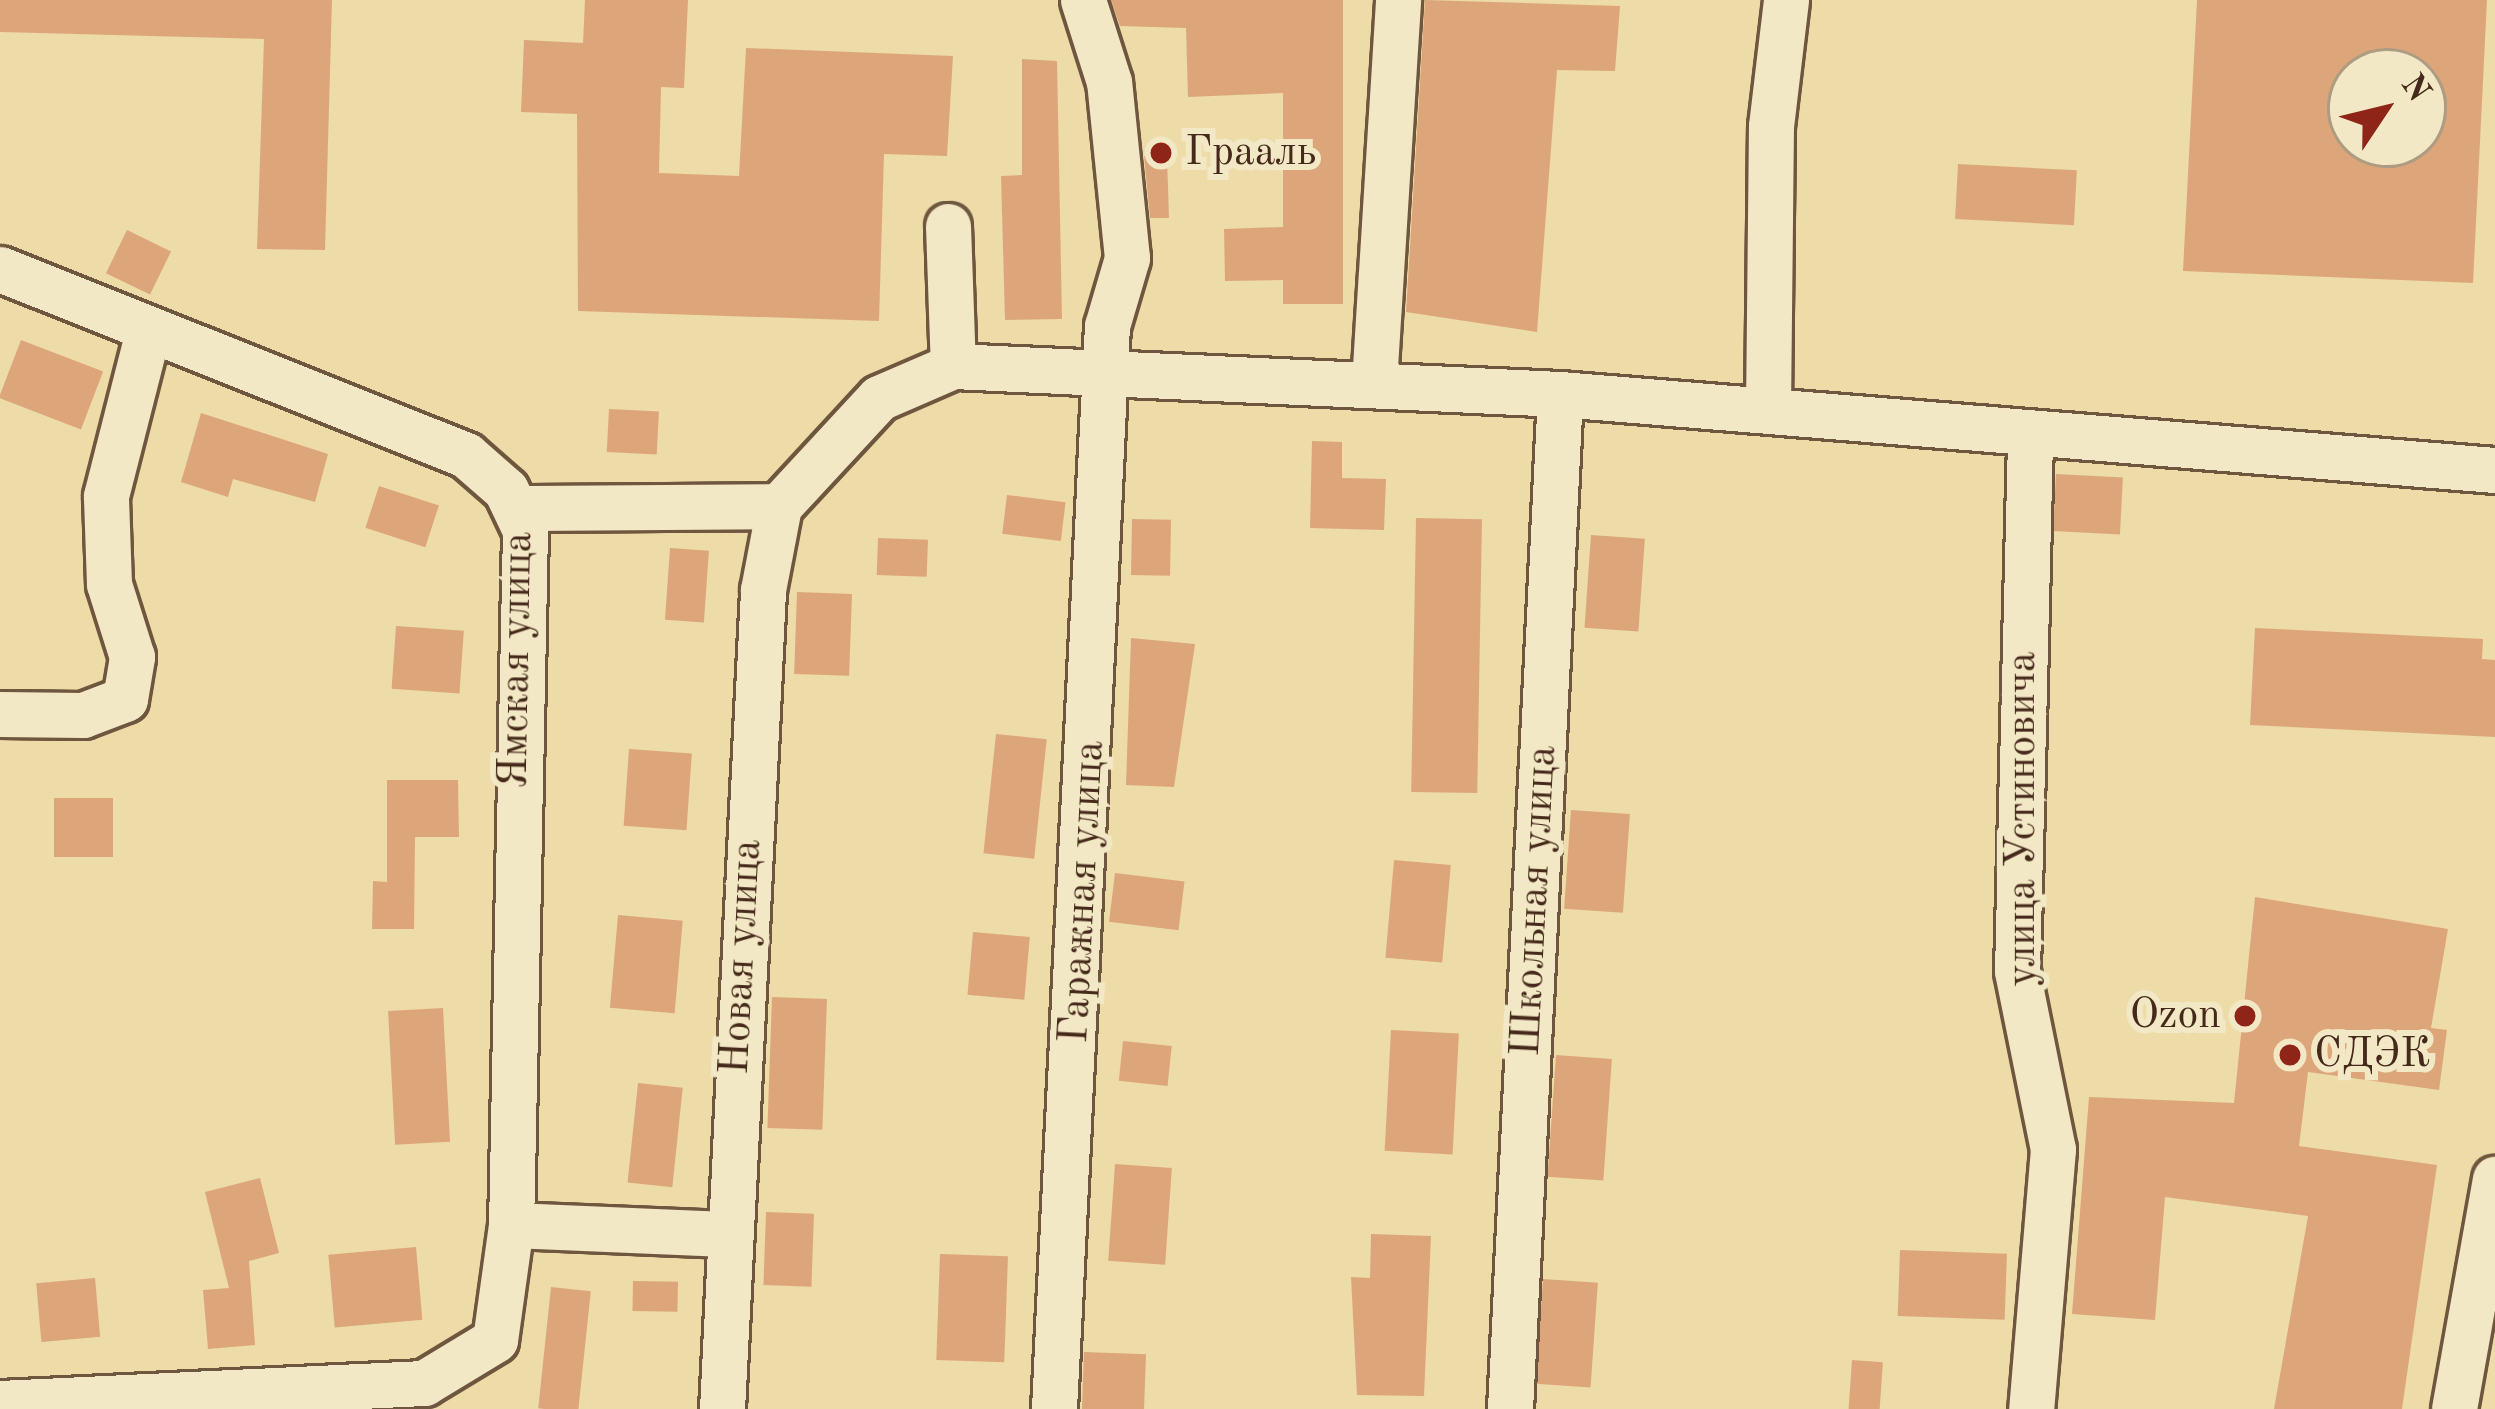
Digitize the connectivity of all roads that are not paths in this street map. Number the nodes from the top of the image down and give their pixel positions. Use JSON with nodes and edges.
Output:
{"nodes":[{"id":1,"x":1083,"y":0,"type":"edge"},
{"id":2,"x":1398,"y":0,"type":"edge"},
{"id":3,"x":1786,"y":0,"type":"edge"},
{"id":4,"x":948,"y":226,"type":"dead end"},
{"id":5,"x":0,"y":268,"type":"edge"},
{"id":6,"x":147,"y":335,"type":"junction"},
{"id":7,"x":953,"y":366,"type":"junction"},
{"id":8,"x":1112,"y":376,"type":"junction"},
{"id":9,"x":1374,"y":383,"type":"junction"},
{"id":10,"x":1560,"y":394,"type":"junction"},
{"id":11,"x":1768,"y":410,"type":"junction"},
{"id":12,"x":2030,"y":440,"type":"junction"},
{"id":13,"x":2495,"y":470,"type":"edge"},
{"id":14,"x":779,"y":506,"type":"junction"},
{"id":15,"x":518,"y":508,"type":"junction"},
{"id":16,"x":0,"y":714,"type":"edge"},
{"id":17,"x":2495,"y":1179,"type":"edge"},
{"id":18,"x":511,"y":1225,"type":"junction"},
{"id":19,"x":727,"y":1234,"type":"junction"},
{"id":20,"x":399,"y":1396,"type":"edge"},
{"id":21,"x":0,"y":1403,"type":"edge"},
{"id":22,"x":722,"y":1409,"type":"edge"},
{"id":23,"x":1054,"y":1409,"type":"edge"},
{"id":24,"x":1510,"y":1409,"type":"edge"},
{"id":25,"x":2032,"y":1409,"type":"edge"},
{"id":26,"x":2454,"y":1409,"type":"edge"}],
"edges":[{"from":1,"to":8,"type":"street","name":"Гаражная улица"},
{"from":2,"to":9,"type":"street"},
{"from":3,"to":11,"type":"street"},
{"from":4,"to":7,"type":"street"},
{"from":5,"to":6,"type":"street","name":"Ямская улица"},
{"from":6,"to":15,"type":"street","name":"Ямская улица"},
{"from":6,"to":16,"type":"street"},
{"from":7,"to":8,"type":"street"},
{"from":7,"to":14,"type":"street"},
{"from":8,"to":9,"type":"street"},
{"from":8,"to":23,"type":"street","name":"Гаражная улица"},
{"from":9,"to":10,"type":"street"},
{"from":10,"to":11,"type":"street"},
{"from":10,"to":24,"type":"street","name":"Школьная улица"},
{"from":11,"to":12,"type":"street"},
{"from":12,"to":13,"type":"street"},
{"from":12,"to":25,"type":"street","name":"улица Устиновича"},
{"from":14,"to":15,"type":"street"},
{"from":14,"to":19,"type":"street","name":"Новая улица"},
{"from":15,"to":18,"type":"street","name":"Ямская улица"},
{"from":17,"to":26,"type":"street"},
{"from":18,"to":19,"type":"street"},
{"from":18,"to":20,"type":"street","name":"Ямская улица"},
{"from":19,"to":22,"type":"street","name":"Новая улица"},
{"from":20,"to":21,"type":"street"}]}
